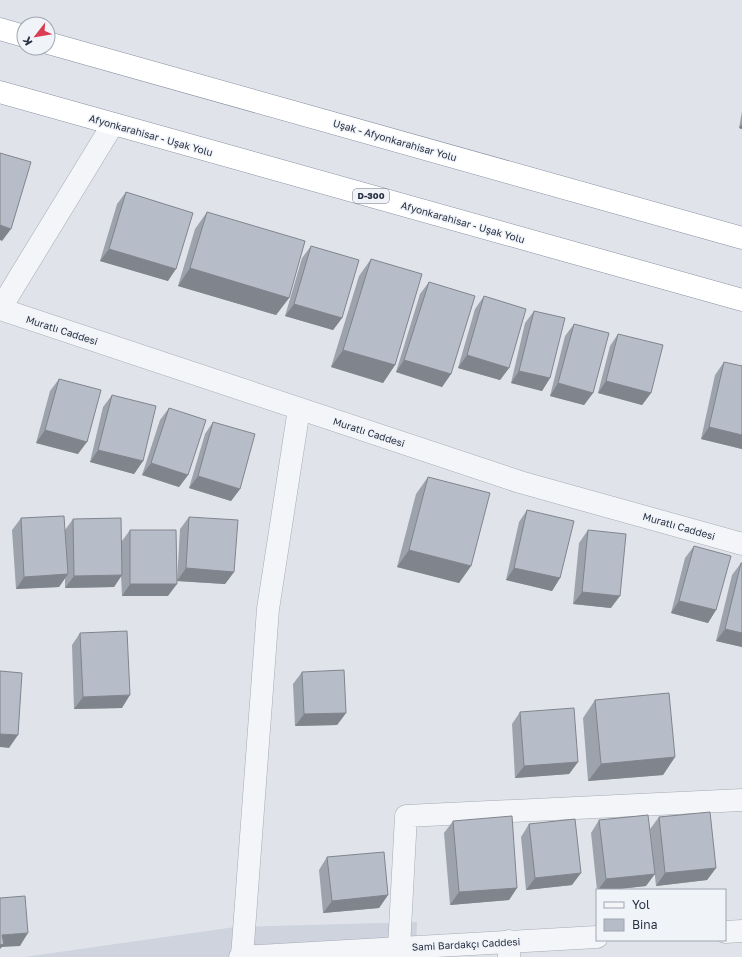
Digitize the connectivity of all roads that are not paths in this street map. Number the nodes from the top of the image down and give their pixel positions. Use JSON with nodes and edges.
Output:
{"nodes":[{"id":1,"x":0,"y":29,"type":"edge"},
{"id":2,"x":16,"y":34,"type":"edge"},
{"id":3,"x":56,"y":45,"type":"edge"},
{"id":4,"x":0,"y":92,"type":"edge"},
{"id":5,"x":113,"y":124,"type":"junction"},
{"id":6,"x":742,"y":238,"type":"edge"},
{"id":7,"x":742,"y":300,"type":"edge"},
{"id":8,"x":0,"y":309,"type":"edge"},
{"id":9,"x":299,"y":409,"type":"junction"},
{"id":10,"x":742,"y":544,"type":"edge"},
{"id":11,"x":742,"y":800,"type":"edge"},
{"id":12,"x":742,"y":931,"type":"edge"},
{"id":13,"x":726,"y":932,"type":"edge"},
{"id":14,"x":596,"y":937,"type":"edge"},
{"id":15,"x":399,"y":948,"type":"junction"},
{"id":16,"x":509,"y":949,"type":"edge"},
{"id":17,"x":264,"y":956,"type":"edge"},
{"id":18,"x":241,"y":957,"type":"edge"}],
"edges":[{"from":1,"to":2,"type":"highway"},
{"from":3,"to":6,"type":"highway","name":"Uşak - Afyonkarahisar Yolu"},
{"from":4,"to":5,"type":"highway","name":"Afyonkarahisar - Uşak Yolu","number":"D-300"},
{"from":5,"to":7,"type":"highway","name":"Afyonkarahisar - Uşak Yolu","number":"D-300"},
{"from":5,"to":8,"type":"street"},
{"from":8,"to":9,"type":"street","name":"Muratlı Caddesi"},
{"from":9,"to":10,"type":"street","name":"Muratlı Caddesi"},
{"from":9,"to":18,"type":"street"},
{"from":11,"to":15,"type":"street"},
{"from":12,"to":13,"type":"street"},
{"from":14,"to":16,"type":"street","name":"Sami Bardakçı Caddesi"},
{"from":15,"to":16,"type":"street","name":"Sami Bardakçı Caddesi"},
{"from":15,"to":17,"type":"street","name":"Sami Bardakçı Caddesi"},
{"from":17,"to":18,"type":"street","name":"Sami Bardakçı Caddesi"}]}
